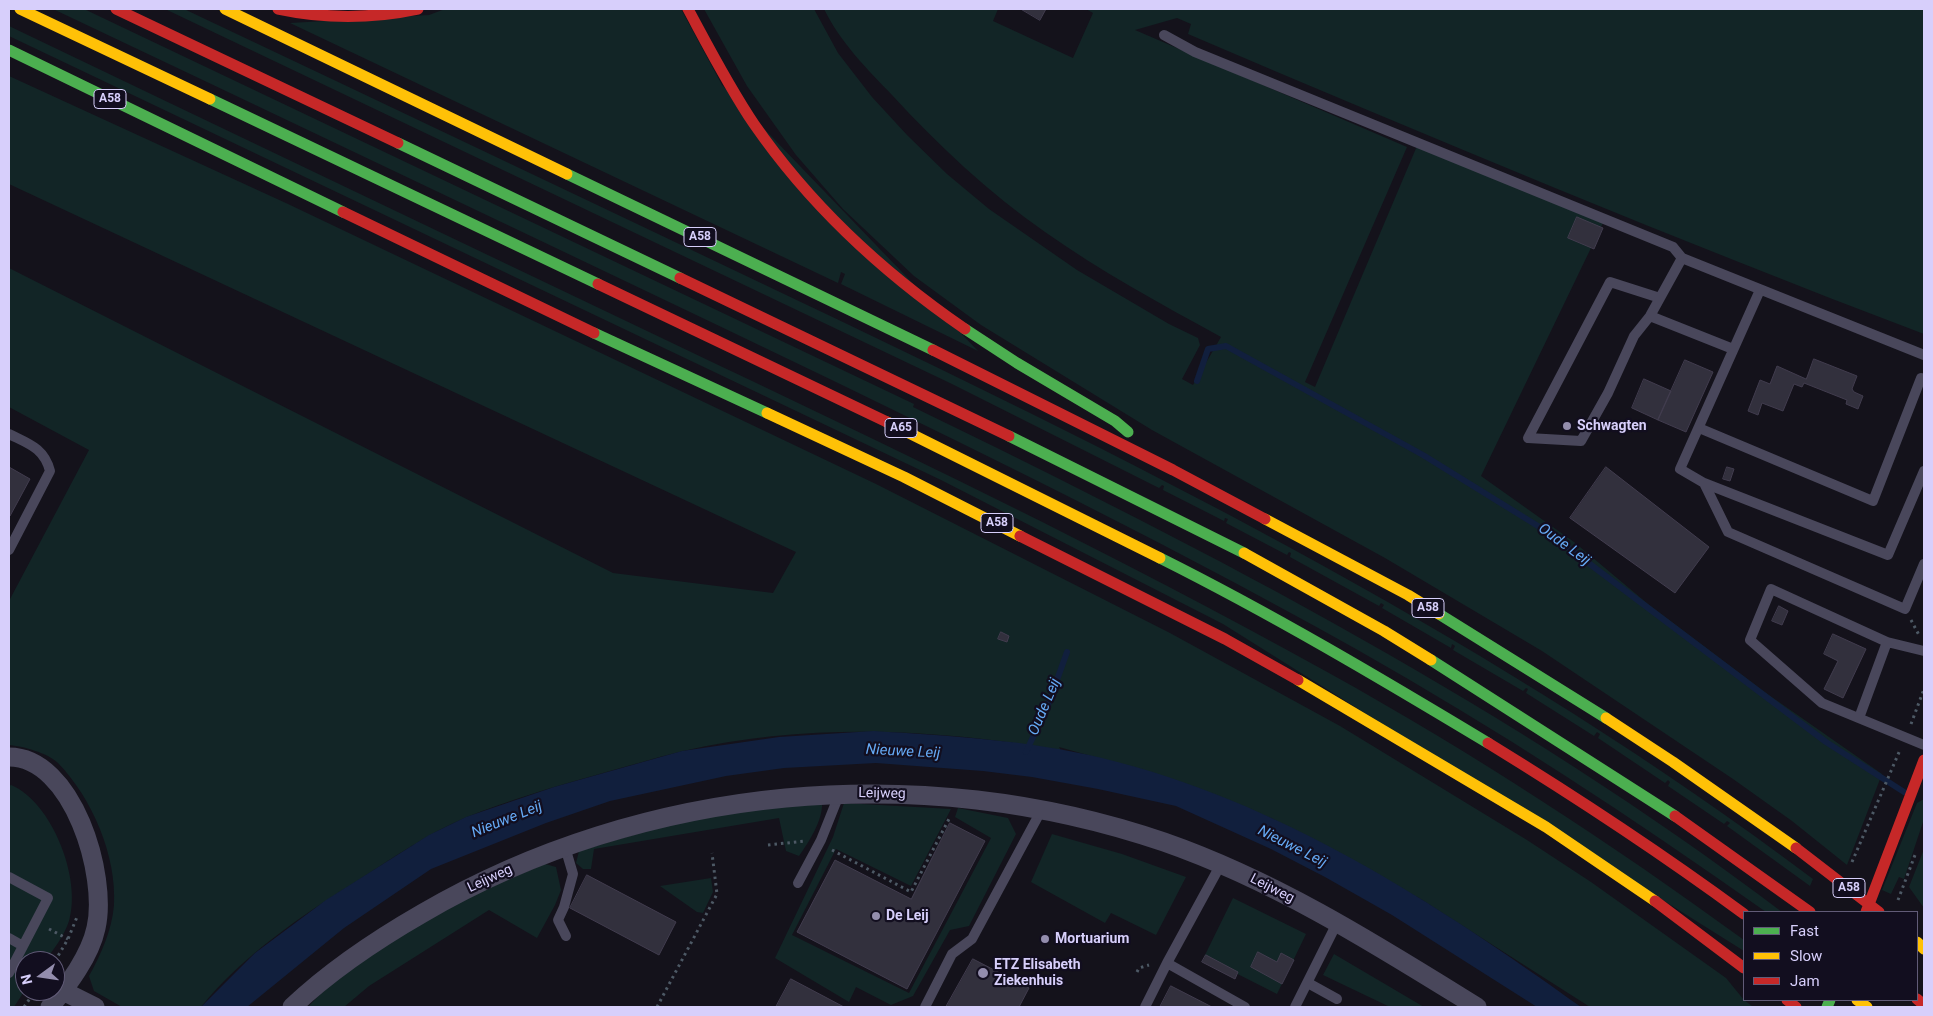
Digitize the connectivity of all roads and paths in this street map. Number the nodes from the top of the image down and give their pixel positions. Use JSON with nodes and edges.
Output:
{"nodes":[{"id":1,"x":20,"y":9,"type":"edge"},
{"id":2,"x":116,"y":9,"type":"edge"},
{"id":3,"x":225,"y":9,"type":"edge"},
{"id":4,"x":278,"y":9,"type":"edge"},
{"id":5,"x":418,"y":9,"type":"edge"},
{"id":6,"x":688,"y":9,"type":"edge"},
{"id":7,"x":1164,"y":36,"type":"dead end"},
{"id":8,"x":9,"y":50,"type":"edge"},
{"id":9,"x":1682,"y":258,"type":"junction"},
{"id":10,"x":1760,"y":290,"type":"junction"},
{"id":11,"x":1660,"y":298,"type":"junction"},
{"id":12,"x":1650,"y":316,"type":"junction"},
{"id":13,"x":1733,"y":349,"type":"junction"},
{"id":14,"x":1924,"y":355,"type":"edge"},
{"id":15,"x":1924,"y":379,"type":"edge"},
{"id":16,"x":1699,"y":428,"type":"junction"},
{"id":17,"x":9,"y":434,"type":"edge"},
{"id":18,"x":1173,"y":470,"type":"junction"},
{"id":19,"x":1924,"y":471,"type":"edge"},
{"id":20,"x":1704,"y":483,"type":"junction"},
{"id":21,"x":9,"y":550,"type":"edge"},
{"id":22,"x":1924,"y":564,"type":"edge"},
{"id":23,"x":1905,"y":609,"type":"junction"},
{"id":24,"x":1920,"y":637,"type":"dead end"},
{"id":25,"x":1887,"y":642,"type":"junction"},
{"id":26,"x":1924,"y":651,"type":"edge"},
{"id":27,"x":1924,"y":690,"type":"edge"},
{"id":28,"x":1859,"y":718,"type":"junction"},
{"id":29,"x":1905,"y":737,"type":"junction"},
{"id":30,"x":9,"y":757,"type":"edge"},
{"id":31,"x":1924,"y":757,"type":"edge"},
{"id":32,"x":839,"y":794,"type":"junction"},
{"id":33,"x":1042,"y":809,"type":"junction"},
{"id":34,"x":950,"y":818,"type":"dead end"},
{"id":35,"x":821,"y":840,"type":"junction"},
{"id":36,"x":768,"y":845,"type":"dead end"},
{"id":37,"x":564,"y":847,"type":"junction"},
{"id":38,"x":712,"y":853,"type":"dead end"},
{"id":39,"x":1221,"y":864,"type":"junction"},
{"id":40,"x":1850,"y":868,"type":"dead end"},
{"id":41,"x":9,"y":877,"type":"edge"},
{"id":42,"x":798,"y":883,"type":"dead end"},
{"id":43,"x":80,"y":910,"type":"dead end"},
{"id":44,"x":1807,"y":910,"type":"edge"},
{"id":45,"x":1866,"y":911,"type":"edge"},
{"id":46,"x":1878,"y":911,"type":"edge"},
{"id":47,"x":1743,"y":913,"type":"edge"},
{"id":48,"x":35,"y":922,"type":"junction"},
{"id":49,"x":1337,"y":923,"type":"junction"},
{"id":50,"x":566,"y":936,"type":"dead end"},
{"id":51,"x":9,"y":938,"type":"edge"},
{"id":52,"x":68,"y":939,"type":"junction"},
{"id":53,"x":23,"y":946,"type":"junction"},
{"id":54,"x":61,"y":951,"type":"edge"},
{"id":55,"x":1167,"y":963,"type":"junction"},
{"id":56,"x":1743,"y":967,"type":"edge"},
{"id":57,"x":9,"y":973,"type":"edge"},
{"id":58,"x":1308,"y":983,"type":"junction"},
{"id":59,"x":65,"y":988,"type":"edge"},
{"id":60,"x":65,"y":992,"type":"edge"},
{"id":61,"x":1337,"y":999,"type":"dead end"},
{"id":62,"x":95,"y":1007,"type":"edge"},
{"id":63,"x":292,"y":1007,"type":"edge"},
{"id":64,"x":657,"y":1007,"type":"edge"},
{"id":65,"x":925,"y":1007,"type":"edge"},
{"id":66,"x":1145,"y":1007,"type":"edge"},
{"id":67,"x":1245,"y":1007,"type":"edge"},
{"id":68,"x":1294,"y":1007,"type":"edge"},
{"id":69,"x":1477,"y":1007,"type":"edge"}],
"edges":[{"from":1,"to":47,"type":"main road","number":"A65"},
{"from":2,"to":44,"type":"main road"},
{"from":3,"to":18,"type":"main road","number":"A58"},
{"from":4,"to":5,"type":"main road"},
{"from":6,"to":18,"type":"main road","number":"A58"},
{"from":7,"to":9,"type":"lane"},
{"from":8,"to":56,"type":"main road","number":"A58"},
{"from":9,"to":10,"type":"lane"},
{"from":9,"to":11,"type":"lane"},
{"from":10,"to":13,"type":"lane"},
{"from":10,"to":14,"type":"lane"},
{"from":11,"to":12,"type":"lane"},
{"from":11,"to":12,"type":"lane"},
{"from":12,"to":13,"type":"lane"},
{"from":13,"to":16,"type":"lane"},
{"from":15,"to":16,"type":"lane"},
{"from":16,"to":20,"type":"lane"},
{"from":17,"to":21,"type":"lane"},
{"from":18,"to":46,"type":"main road","number":"A58"},
{"from":19,"to":20,"type":"lane"},
{"from":20,"to":23,"type":"lane"},
{"from":22,"to":23,"type":"lane"},
{"from":23,"to":24,"type":"path"},
{"from":25,"to":26,"type":"lane"},
{"from":25,"to":28,"type":"lane"},
{"from":25,"to":28,"type":"lane"},
{"from":27,"to":29,"type":"path"},
{"from":28,"to":29,"type":"lane"},
{"from":29,"to":31,"type":"lane"},
{"from":29,"to":40,"type":"path"},
{"from":30,"to":59,"type":"street"},
{"from":31,"to":45,"type":"main road"},
{"from":32,"to":33,"type":"street","name":"Leijweg"},
{"from":32,"to":35,"type":"lane"},
{"from":32,"to":37,"type":"street","name":"Leijweg"},
{"from":33,"to":39,"type":"street","name":"Leijweg"},
{"from":33,"to":65,"type":"lane"},
{"from":34,"to":35,"type":"path"},
{"from":35,"to":36,"type":"path"},
{"from":35,"to":42,"type":"lane"},
{"from":37,"to":50,"type":"lane"},
{"from":37,"to":63,"type":"street","name":"Leijweg"},
{"from":38,"to":64,"type":"path"},
{"from":39,"to":49,"type":"street","name":"Leijweg"},
{"from":39,"to":55,"type":"lane"},
{"from":41,"to":48,"type":"lane"},
{"from":43,"to":52,"type":"path"},
{"from":48,"to":52,"type":"path"},
{"from":48,"to":53,"type":"lane"},
{"from":49,"to":58,"type":"lane"},
{"from":49,"to":69,"type":"street","name":"Leijweg"},
{"from":51,"to":53,"type":"lane"},
{"from":52,"to":54,"type":"path"},
{"from":53,"to":57,"type":"lane"},
{"from":55,"to":66,"type":"lane"},
{"from":55,"to":67,"type":"lane"},
{"from":58,"to":61,"type":"lane"},
{"from":58,"to":68,"type":"lane"},
{"from":60,"to":62,"type":"street"}]}
